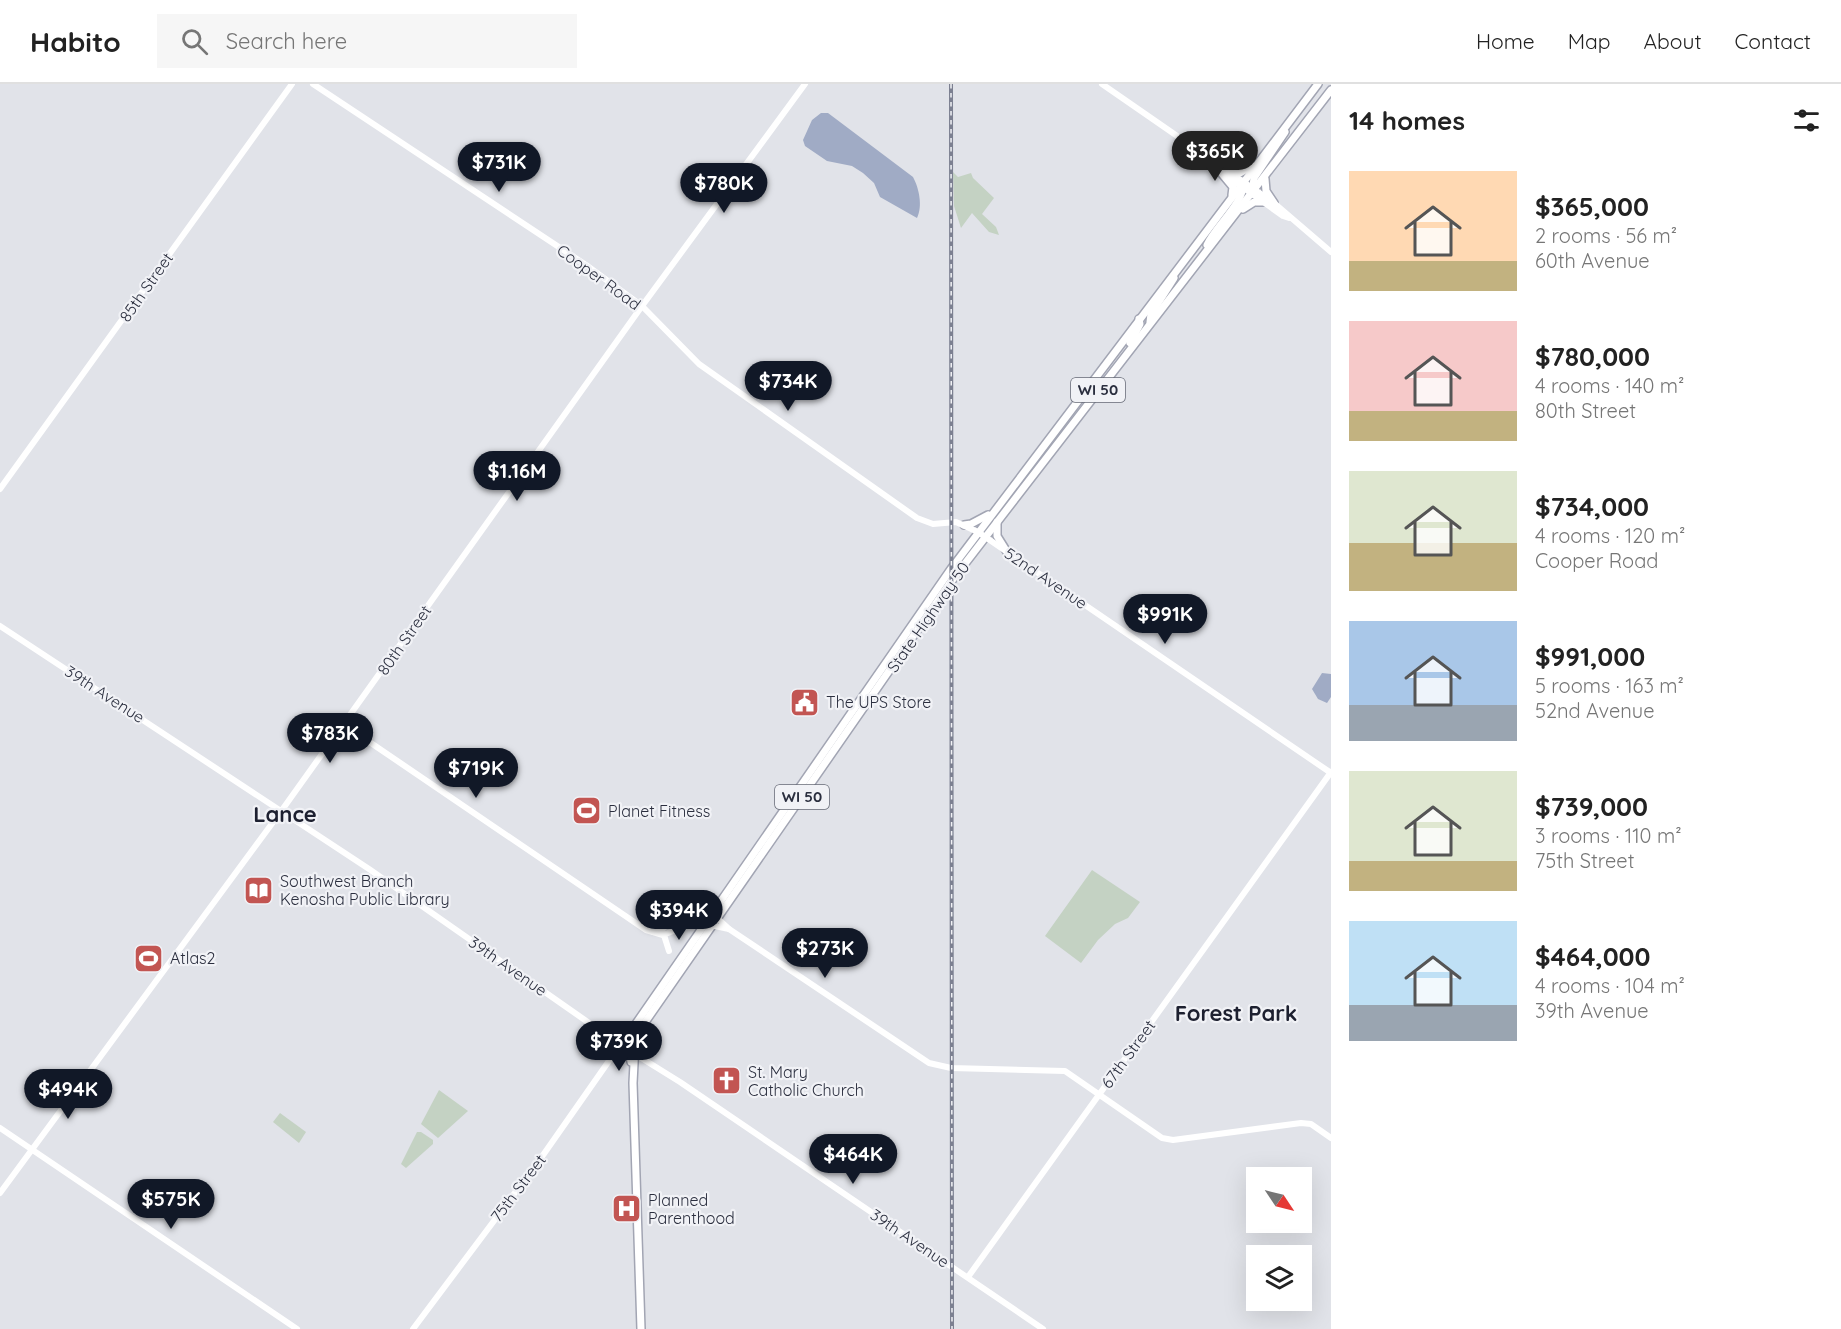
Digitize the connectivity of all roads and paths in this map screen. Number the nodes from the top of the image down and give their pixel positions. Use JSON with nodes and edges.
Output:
{"nodes":[{"id":1,"x":292,"y":84,"type":"edge"},
{"id":2,"x":313,"y":84,"type":"edge"},
{"id":3,"x":805,"y":84,"type":"edge"},
{"id":4,"x":1102,"y":84,"type":"edge"},
{"id":5,"x":1318,"y":84,"type":"edge"},
{"id":6,"x":1331,"y":90,"type":"edge"},
{"id":7,"x":1291,"y":119,"type":"junction"},
{"id":8,"x":1210,"y":160,"type":"junction"},
{"id":9,"x":1257,"y":163,"type":"junction"},
{"id":10,"x":1218,"y":169,"type":"junction"},
{"id":11,"x":1229,"y":171,"type":"junction"},
{"id":12,"x":1266,"y":174,"type":"junction"},
{"id":13,"x":1248,"y":187,"type":"junction"},
{"id":14,"x":1230,"y":199,"type":"junction"},
{"id":15,"x":1263,"y":202,"type":"junction"},
{"id":16,"x":1274,"y":203,"type":"junction"},
{"id":17,"x":1234,"y":216,"type":"junction"},
{"id":18,"x":1289,"y":218,"type":"junction"},
{"id":19,"x":1331,"y":252,"type":"edge"},
{"id":20,"x":1202,"y":256,"type":"junction"},
{"id":21,"x":1182,"y":262,"type":"junction"},
{"id":22,"x":642,"y":306,"type":"junction"},
{"id":23,"x":1139,"y":319,"type":"junction"},
{"id":24,"x":1151,"y":322,"type":"junction"},
{"id":25,"x":1111,"y":373,"type":"junction"},
{"id":26,"x":1055,"y":431,"type":"junction"},
{"id":27,"x":1042,"y":463,"type":"junction"},
{"id":28,"x":0,"y":489,"type":"edge"},
{"id":29,"x":1009,"y":491,"type":"junction"},
{"id":30,"x":993,"y":512,"type":"junction"},
{"id":31,"x":997,"y":521,"type":"junction"},
{"id":32,"x":933,"y":524,"type":"joint"},
{"id":33,"x":964,"y":525,"type":"junction"},
{"id":34,"x":982,"y":534,"type":"junction"},
{"id":35,"x":1007,"y":552,"type":"junction"},
{"id":36,"x":0,"y":626,"type":"edge"},
{"id":37,"x":343,"y":724,"type":"junction"},
{"id":38,"x":1331,"y":773,"type":"edge"},
{"id":39,"x":282,"y":810,"type":"junction"},
{"id":40,"x":711,"y":921,"type":"junction"},
{"id":41,"x":663,"y":933,"type":"junction"},
{"id":42,"x":669,"y":951,"type":"dead end"},
{"id":43,"x":638,"y":1035,"type":"junction"},
{"id":44,"x":629,"y":1048,"type":"junction"},
{"id":45,"x":1099,"y":1093,"type":"junction"},
{"id":46,"x":0,"y":1128,"type":"edge"},
{"id":47,"x":1331,"y":1138,"type":"edge"},
{"id":48,"x":32,"y":1149,"type":"junction"},
{"id":49,"x":0,"y":1193,"type":"edge"},
{"id":50,"x":968,"y":1277,"type":"junction"},
{"id":51,"x":297,"y":1329,"type":"edge"},
{"id":52,"x":413,"y":1329,"type":"edge"},
{"id":53,"x":641,"y":1329,"type":"edge"},
{"id":54,"x":1043,"y":1329,"type":"edge"}],
"edges":[{"from":1,"to":28,"type":"street","name":"85th Street"},
{"from":2,"to":22,"type":"street","name":"Cooper Road"},
{"from":3,"to":22,"type":"street","name":"80th Street"},
{"from":4,"to":8,"type":"street"},
{"from":5,"to":7,"type":"main road","name":"State Highway 50","number":"WI 50"},
{"from":6,"to":12,"type":"main road","name":"State Highway 50","number":"WI 50"},
{"from":7,"to":9,"type":"main road","name":"State Highway 50","number":"WI 50"},
{"from":7,"to":13,"type":"main road"},
{"from":8,"to":10,"type":"street"},
{"from":8,"to":11,"type":"street"},
{"from":9,"to":11,"type":"main road"},
{"from":9,"to":13,"type":"main road","name":"State Highway 50","number":"WI 50"},
{"from":10,"to":13,"type":"street"},
{"from":10,"to":14,"type":"main road"},
{"from":11,"to":13,"type":"street"},
{"from":12,"to":13,"type":"main road","name":"State Highway 50","number":"WI 50"},
{"from":12,"to":16,"type":"main road"},
{"from":13,"to":14,"type":"main road","name":"State Highway 50","number":"WI 50"},
{"from":13,"to":15,"type":"street"},
{"from":13,"to":16,"type":"street"},
{"from":13,"to":17,"type":"main road","name":"State Highway 50","number":"WI 50"},
{"from":13,"to":20,"type":"main road"},
{"from":14,"to":21,"type":"main road","name":"State Highway 50","number":"WI 50"},
{"from":15,"to":17,"type":"main road"},
{"from":15,"to":18,"type":"street"},
{"from":16,"to":18,"type":"street"},
{"from":17,"to":20,"type":"main road","name":"State Highway 50","number":"WI 50"},
{"from":18,"to":19,"type":"street"},
{"from":20,"to":24,"type":"main road","name":"State Highway 50","number":"WI 50"},
{"from":21,"to":23,"type":"main road","name":"State Highway 50","number":"WI 50"},
{"from":21,"to":24,"type":"main road"},
{"from":22,"to":32,"type":"street","name":"Cooper Road"},
{"from":22,"to":37,"type":"street","name":"80th Street"},
{"from":23,"to":25,"type":"main road"},
{"from":23,"to":26,"type":"main road","name":"State Highway 50","number":"WI 50"},
{"from":24,"to":25,"type":"main road","name":"State Highway 50","number":"WI 50"},
{"from":25,"to":27,"type":"main road","name":"State Highway 50","number":"WI 50"},
{"from":26,"to":27,"type":"main road"},
{"from":26,"to":29,"type":"main road","name":"State Highway 50","number":"WI 50"},
{"from":27,"to":31,"type":"main road","name":"State Highway 50","number":"WI 50"},
{"from":29,"to":30,"type":"main road","name":"State Highway 50","number":"WI 50"},
{"from":29,"to":34,"type":"main road"},
{"from":30,"to":33,"type":"main road"},
{"from":30,"to":34,"type":"main road","name":"State Highway 50","number":"WI 50"},
{"from":31,"to":34,"type":"main road","name":"State Highway 50","number":"WI 50"},
{"from":31,"to":35,"type":"main road"},
{"from":32,"to":33,"type":"street","name":"52nd Avenue"},
{"from":33,"to":34,"type":"street","name":"52nd Avenue"},
{"from":34,"to":35,"type":"street","name":"52nd Avenue"},
{"from":34,"to":40,"type":"main road","name":"State Highway 50","number":"WI 50"},
{"from":34,"to":40,"type":"main road","name":"State Highway 50","number":"WI 50"},
{"from":35,"to":38,"type":"street","name":"52nd Avenue"},
{"from":36,"to":39,"type":"street","name":"39th Avenue"},
{"from":37,"to":39,"type":"street","name":"80th Street"},
{"from":37,"to":41,"type":"street"},
{"from":38,"to":45,"type":"street","name":"67th Street"},
{"from":39,"to":44,"type":"street","name":"39th Avenue"},
{"from":39,"to":48,"type":"street","name":"80th Street"},
{"from":40,"to":41,"type":"street"},
{"from":40,"to":43,"type":"main road","name":"State Highway 50","number":"WI 50"},
{"from":40,"to":44,"type":"main road","name":"State Highway 50","number":"WI 50"},
{"from":40,"to":45,"type":"street"},
{"from":41,"to":42,"type":"street"},
{"from":43,"to":44,"type":"main road","name":"State Highway 50","number":"WI 50"},
{"from":43,"to":44,"type":"street","name":"75th Street"},
{"from":44,"to":50,"type":"street","name":"39th Avenue"},
{"from":44,"to":52,"type":"street","name":"75th Street"},
{"from":44,"to":53,"type":"main road","name":"State Highway 50","number":"WI 50"},
{"from":45,"to":47,"type":"street"},
{"from":45,"to":50,"type":"street","name":"67th Street"},
{"from":46,"to":48,"type":"street"},
{"from":48,"to":49,"type":"street","name":"80th Street"},
{"from":48,"to":51,"type":"street"},
{"from":50,"to":54,"type":"street","name":"39th Avenue"}]}
